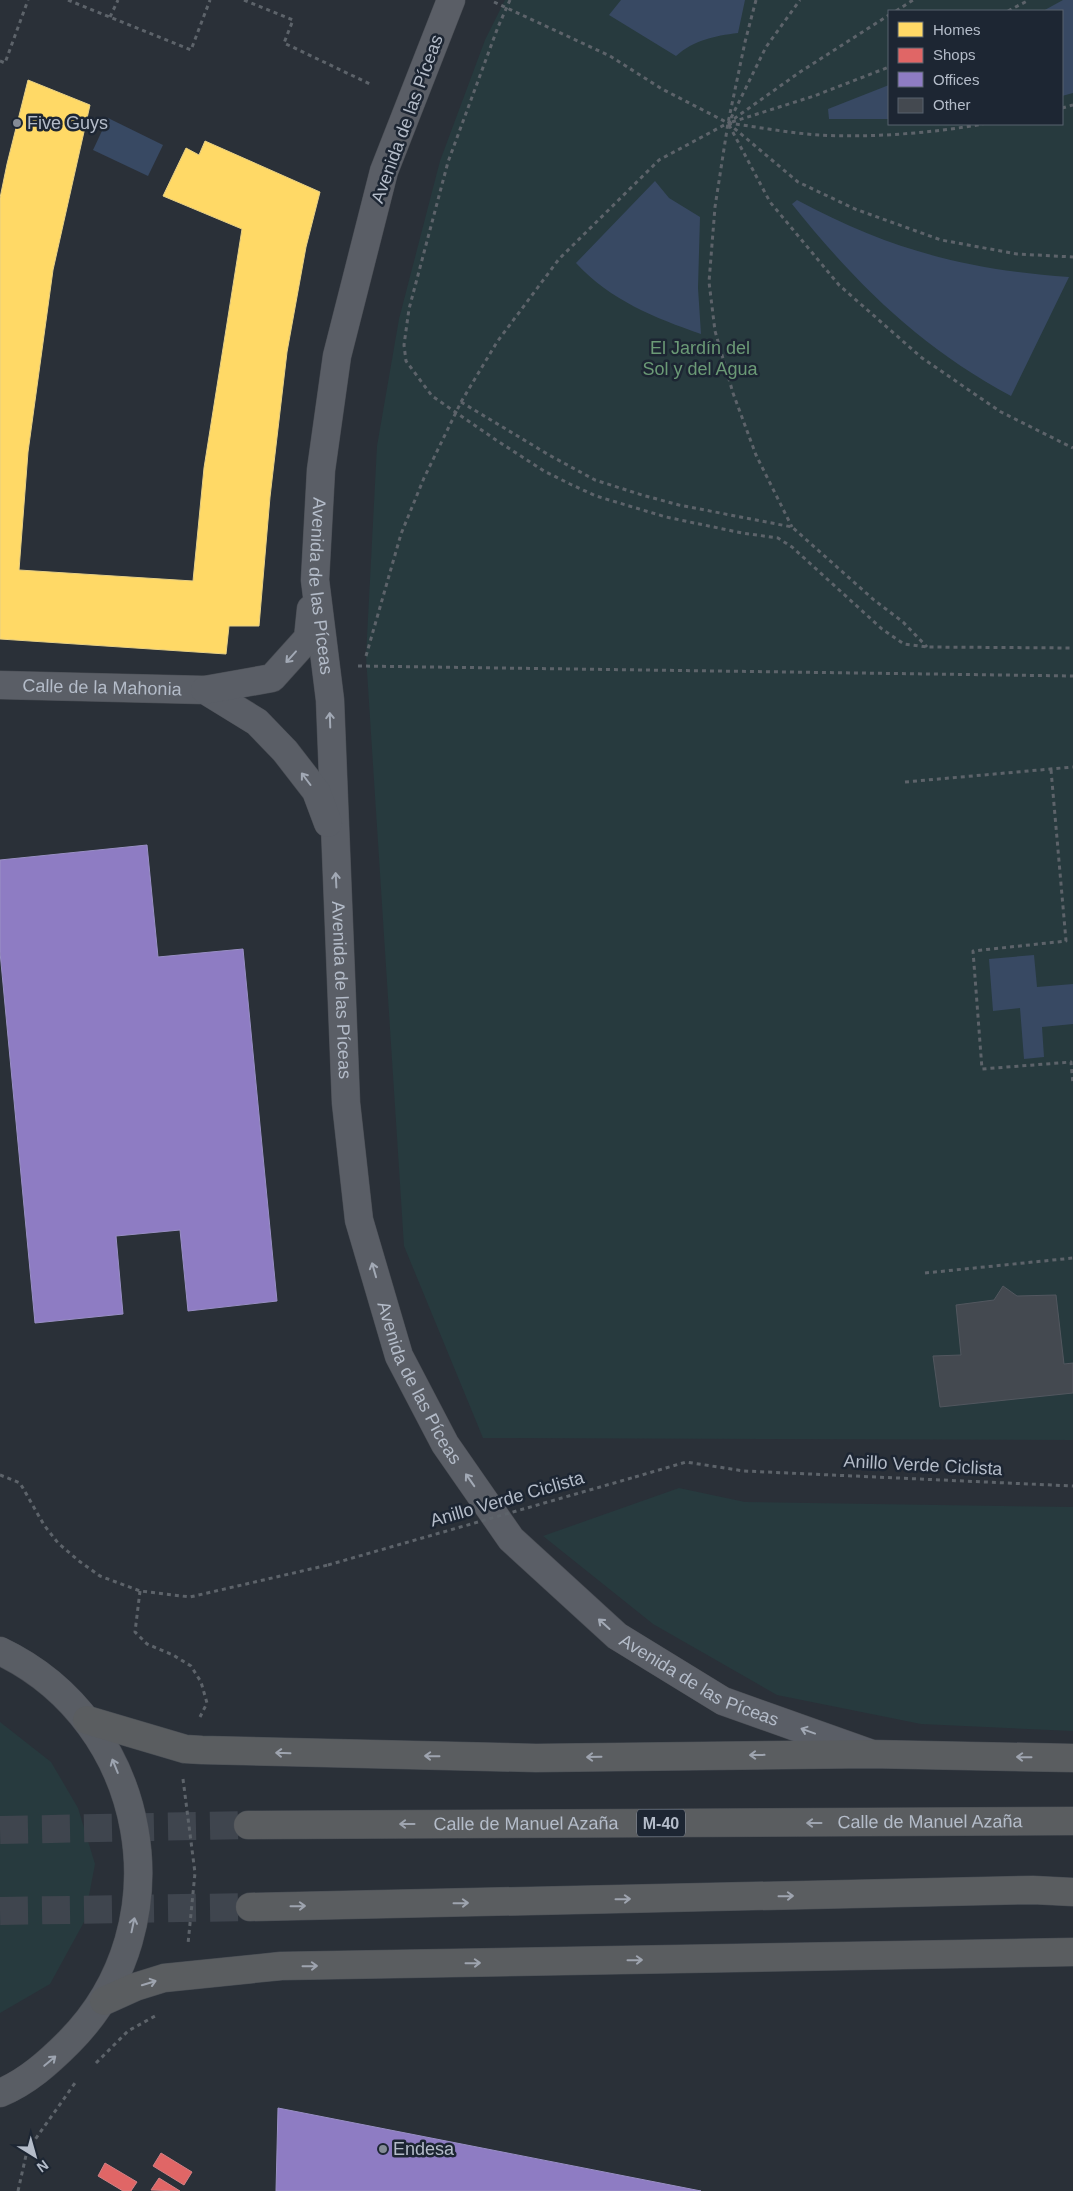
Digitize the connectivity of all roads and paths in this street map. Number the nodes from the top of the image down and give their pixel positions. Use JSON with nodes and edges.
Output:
{"nodes":[{"id":1,"x":28,"y":0,"type":"edge"},
{"id":2,"x":68,"y":0,"type":"edge"},
{"id":3,"x":118,"y":0,"type":"edge"},
{"id":4,"x":210,"y":0,"type":"edge"},
{"id":5,"x":244,"y":0,"type":"edge"},
{"id":6,"x":510,"y":0,"type":"edge"},
{"id":7,"x":756,"y":0,"type":"edge"},
{"id":8,"x":800,"y":0,"type":"edge"},
{"id":9,"x":913,"y":0,"type":"edge"},
{"id":10,"x":1029,"y":0,"type":"edge"},
{"id":11,"x":445,"y":2,"type":"edge"},
{"id":12,"x":494,"y":2,"type":"dead end"},
{"id":13,"x":506,"y":9,"type":"junction"},
{"id":14,"x":898,"y":10,"type":"edge"},
{"id":15,"x":1010,"y":10,"type":"edge"},
{"id":16,"x":888,"y":16,"type":"edge"},
{"id":17,"x":110,"y":17,"type":"junction"},
{"id":18,"x":0,"y":61,"type":"edge"},
{"id":19,"x":888,"y":67,"type":"edge"},
{"id":20,"x":370,"y":84,"type":"dead end"},
{"id":21,"x":728,"y":123,"type":"junction"},
{"id":22,"x":978,"y":125,"type":"edge"},
{"id":23,"x":1073,"y":257,"type":"edge"},
{"id":24,"x":461,"y":402,"type":"junction"},
{"id":25,"x":456,"y":414,"type":"junction"},
{"id":26,"x":1073,"y":448,"type":"edge"},
{"id":27,"x":792,"y":527,"type":"junction"},
{"id":28,"x":315,"y":580,"type":"junction"},
{"id":29,"x":927,"y":647,"type":"junction"},
{"id":30,"x":1073,"y":648,"type":"edge"},
{"id":31,"x":366,"y":656,"type":"dead end"},
{"id":32,"x":357,"y":666,"type":"dead end"},
{"id":33,"x":1073,"y":676,"type":"edge"},
{"id":34,"x":0,"y":685,"type":"edge"},
{"id":35,"x":205,"y":690,"type":"junction"},
{"id":36,"x":1073,"y":767,"type":"edge"},
{"id":37,"x":1051,"y":770,"type":"junction"},
{"id":38,"x":905,"y":782,"type":"dead end"},
{"id":39,"x":334,"y":838,"type":"junction"},
{"id":40,"x":1073,"y":940,"type":"edge"},
{"id":41,"x":1066,"y":941,"type":"junction"},
{"id":42,"x":1072,"y":1069,"type":"edge"},
{"id":43,"x":1073,"y":1084,"type":"edge"},
{"id":44,"x":1073,"y":1258,"type":"edge"},
{"id":45,"x":925,"y":1273,"type":"dead end"},
{"id":46,"x":0,"y":1475,"type":"edge"},
{"id":47,"x":1073,"y":1486,"type":"edge"},
{"id":48,"x":140,"y":1591,"type":"junction"},
{"id":49,"x":0,"y":1651,"type":"edge"},
{"id":50,"x":207,"y":1703,"type":"dead end"},
{"id":51,"x":88,"y":1720,"type":"junction"},
{"id":52,"x":870,"y":1754,"type":"junction"},
{"id":53,"x":1073,"y":1758,"type":"edge"},
{"id":54,"x":183,"y":1772,"type":"dead end"},
{"id":55,"x":1073,"y":1821,"type":"edge"},
{"id":56,"x":248,"y":1824,"type":"tunnel mouth"},
{"id":57,"x":1073,"y":1892,"type":"edge"},
{"id":58,"x":250,"y":1908,"type":"tunnel mouth"},
{"id":59,"x":187,"y":1949,"type":"dead end"},
{"id":60,"x":1073,"y":1952,"type":"edge"},
{"id":61,"x":104,"y":2001,"type":"junction"},
{"id":62,"x":161,"y":2013,"type":"dead end"},
{"id":63,"x":94,"y":2064,"type":"dead end"},
{"id":64,"x":80,"y":2078,"type":"dead end"},
{"id":65,"x":0,"y":2093,"type":"edge"},
{"id":66,"x":18,"y":2191,"type":"edge"}],
"edges":[{"from":1,"to":18,"type":"path"},
{"from":2,"to":17,"type":"path"},
{"from":3,"to":17,"type":"path"},
{"from":4,"to":17,"type":"path"},
{"from":5,"to":20,"type":"path"},
{"from":6,"to":13,"type":"path"},
{"from":7,"to":21,"type":"path"},
{"from":8,"to":21,"type":"path"},
{"from":9,"to":14,"type":"path"},
{"from":10,"to":15,"type":"path"},
{"from":11,"to":28,"type":"street","name":"Avenida de las Píceas"},
{"from":12,"to":13,"type":"path"},
{"from":13,"to":21,"type":"path"},
{"from":13,"to":25,"type":"path"},
{"from":16,"to":21,"type":"path"},
{"from":19,"to":21,"type":"path"},
{"from":21,"to":22,"type":"path"},
{"from":21,"to":23,"type":"path"},
{"from":21,"to":24,"type":"path"},
{"from":21,"to":26,"type":"path"},
{"from":21,"to":27,"type":"path"},
{"from":24,"to":25,"type":"path"},
{"from":24,"to":27,"type":"path"},
{"from":25,"to":29,"type":"path"},
{"from":25,"to":31,"type":"path"},
{"from":27,"to":29,"type":"path"},
{"from":28,"to":35,"type":"street","name":"Calle de la Mahonia","one_way":true},
{"from":39,"to":28,"type":"street","name":"Avenida de las Píceas","one_way":true},
{"from":29,"to":30,"type":"path"},
{"from":32,"to":33,"type":"path"},
{"from":34,"to":35,"type":"street","name":"Calle de la Mahonia"},
{"from":39,"to":35,"type":"street","name":"Calle de la Mahonia","one_way":true},
{"from":36,"to":37,"type":"path"},
{"from":37,"to":38,"type":"path"},
{"from":37,"to":41,"type":"path"},
{"from":52,"to":39,"type":"street","name":"Avenida de las Píceas","one_way":true},
{"from":40,"to":41,"type":"path"},
{"from":41,"to":42,"type":"path"},
{"from":42,"to":43,"type":"path"},
{"from":44,"to":45,"type":"path"},
{"from":46,"to":48,"type":"path","name":"Anillo Verde Ciclista"},
{"from":47,"to":48,"type":"path","name":"Anillo Verde Ciclista","bridge":true},
{"from":48,"to":50,"type":"path"},
{"from":49,"to":51,"type":"main road"},
{"from":52,"to":51,"type":"highway","one_way":true},
{"from":61,"to":51,"type":"main road","one_way":true},
{"from":53,"to":52,"type":"highway","one_way":true},
{"from":54,"to":59,"type":"path"},
{"from":55,"to":56,"type":"highway","name":"Calle de Manuel Azaña","number":"M-40","one_way":true},
{"from":58,"to":57,"type":"highway","one_way":true},
{"from":61,"to":60,"type":"highway","one_way":true},
{"from":65,"to":61,"type":"main road","one_way":true},
{"from":62,"to":63,"type":"path"},
{"from":64,"to":66,"type":"path"}]}
